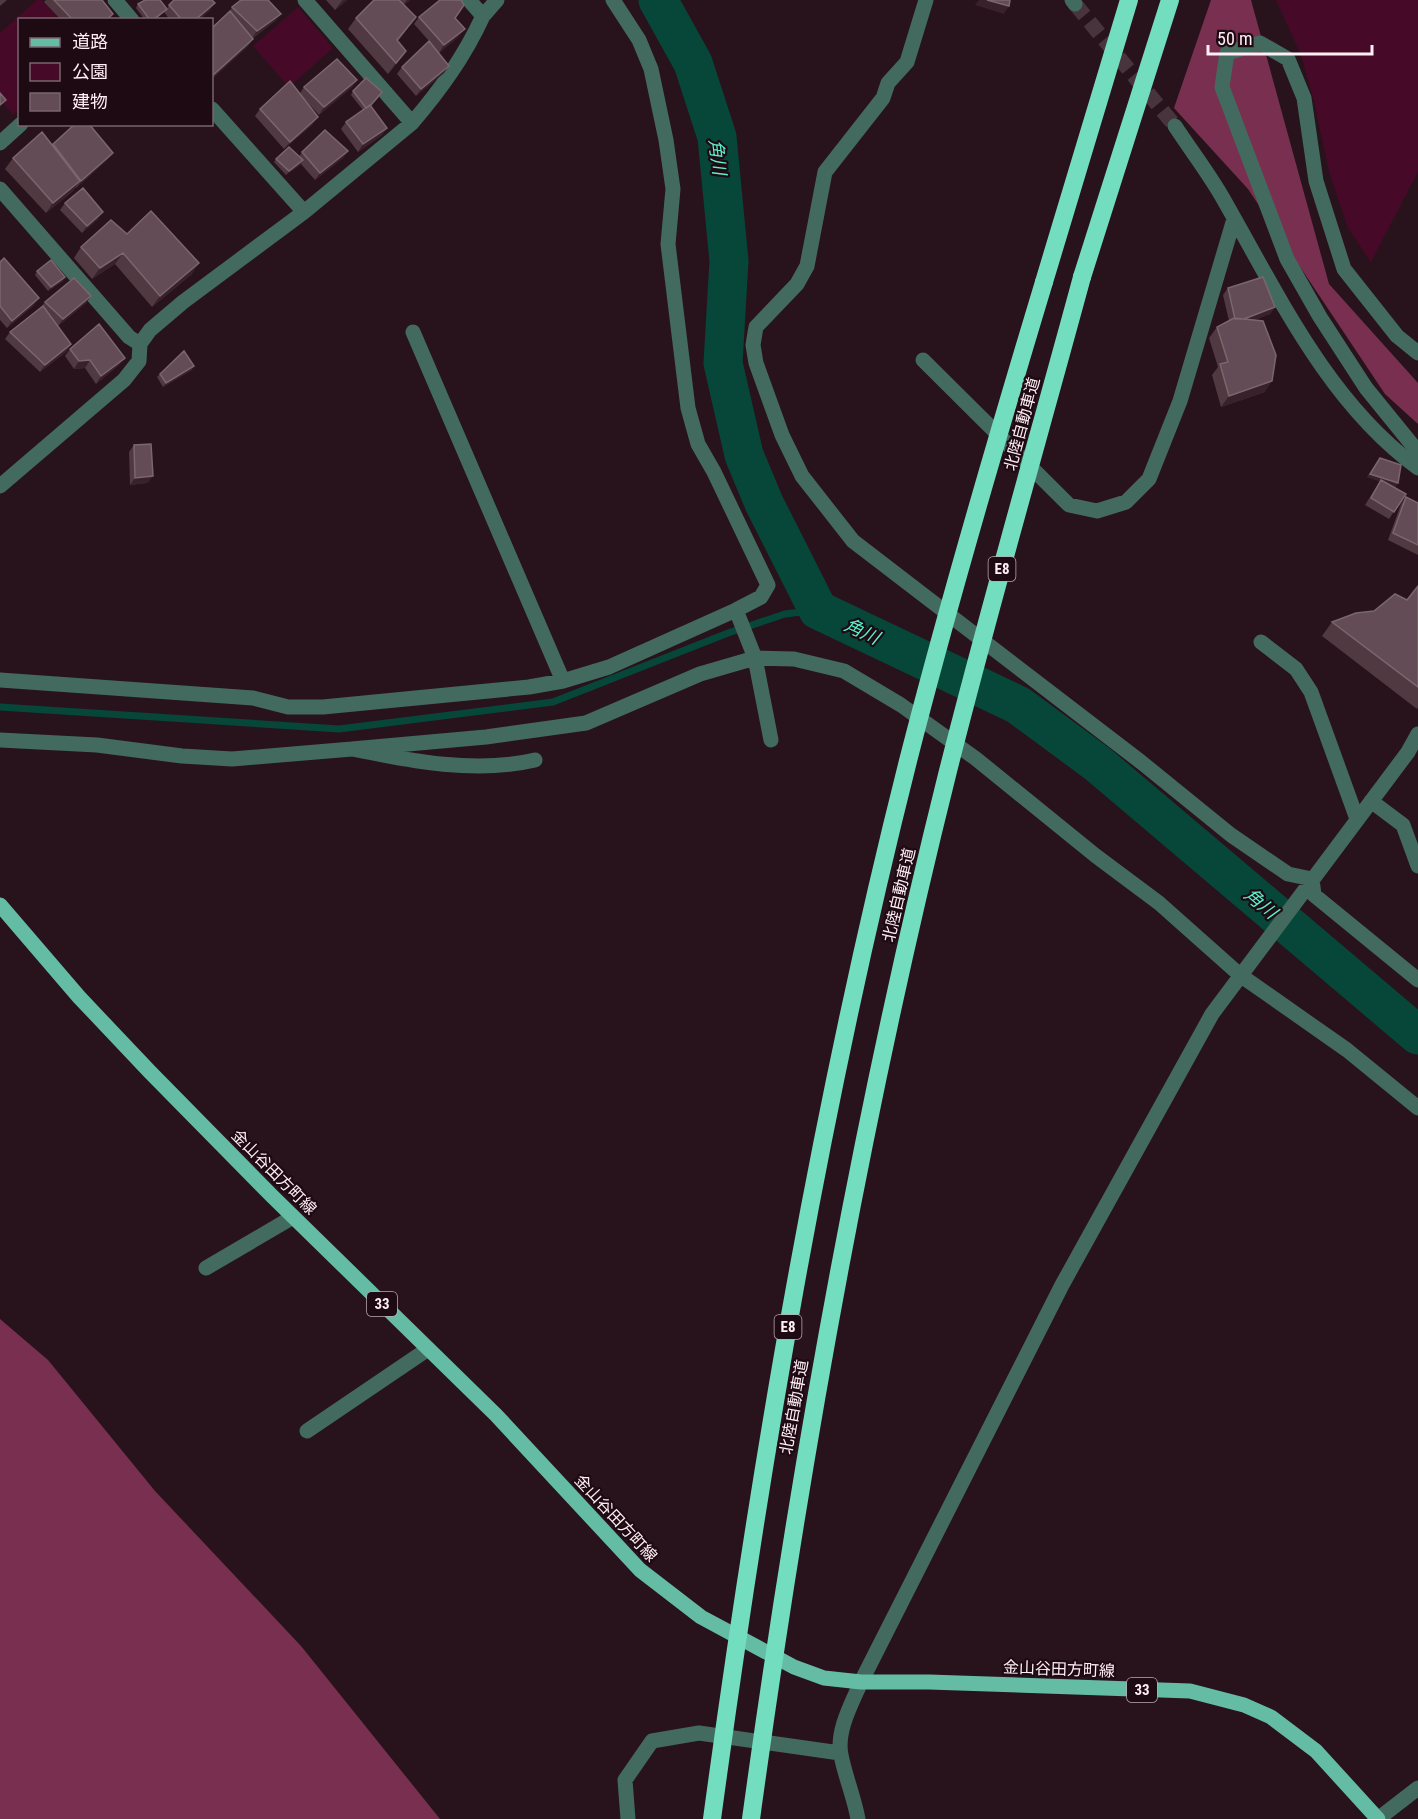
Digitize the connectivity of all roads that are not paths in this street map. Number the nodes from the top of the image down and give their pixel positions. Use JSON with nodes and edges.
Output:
{"nodes":[{"id":1,"x":115,"y":0,"type":"edge"},
{"id":2,"x":304,"y":0,"type":"edge"},
{"id":3,"x":469,"y":0,"type":"edge"},
{"id":4,"x":497,"y":0,"type":"edge"},
{"id":5,"x":613,"y":0,"type":"edge"},
{"id":6,"x":926,"y":0,"type":"edge"},
{"id":7,"x":1129,"y":0,"type":"edge"},
{"id":8,"x":1170,"y":0,"type":"edge"},
{"id":9,"x":483,"y":16,"type":"junction"},
{"id":10,"x":130,"y":18,"type":"edge"},
{"id":11,"x":213,"y":110,"type":"edge"},
{"id":12,"x":412,"y":123,"type":"junction"},
{"id":13,"x":19,"y":126,"type":"edge"},
{"id":14,"x":1174,"y":126,"type":"tunnel mouth"},
{"id":15,"x":0,"y":143,"type":"edge"},
{"id":16,"x":0,"y":189,"type":"edge"},
{"id":17,"x":304,"y":212,"type":"junction"},
{"id":18,"x":1234,"y":219,"type":"junction"},
{"id":19,"x":413,"y":332,"type":"dead end"},
{"id":20,"x":140,"y":344,"type":"junction"},
{"id":21,"x":1418,"y":353,"type":"edge"},
{"id":22,"x":923,"y":360,"type":"dead end"},
{"id":23,"x":1418,"y":452,"type":"edge"},
{"id":24,"x":1418,"y":468,"type":"edge"},
{"id":25,"x":0,"y":486,"type":"edge"},
{"id":26,"x":736,"y":610,"type":"junction"},
{"id":27,"x":1261,"y":642,"type":"dead end"},
{"id":28,"x":755,"y":658,"type":"junction"},
{"id":29,"x":0,"y":680,"type":"edge"},
{"id":30,"x":563,"y":681,"type":"junction"},
{"id":31,"x":1418,"y":734,"type":"edge"},
{"id":32,"x":0,"y":740,"type":"edge"},
{"id":33,"x":771,"y":740,"type":"dead end"},
{"id":34,"x":352,"y":749,"type":"junction"},
{"id":35,"x":535,"y":760,"type":"dead end"},
{"id":36,"x":1371,"y":801,"type":"junction"},
{"id":37,"x":1357,"y":819,"type":"junction"},
{"id":38,"x":1418,"y":866,"type":"edge"},
{"id":39,"x":1310,"y":881,"type":"junction"},
{"id":40,"x":0,"y":905,"type":"edge"},
{"id":41,"x":1242,"y":972,"type":"junction"},
{"id":42,"x":1418,"y":980,"type":"edge"},
{"id":43,"x":1418,"y":1108,"type":"edge"},
{"id":44,"x":293,"y":1217,"type":"junction"},
{"id":45,"x":206,"y":1268,"type":"dead end"},
{"id":46,"x":428,"y":1349,"type":"junction"},
{"id":47,"x":307,"y":1431,"type":"dead end"},
{"id":48,"x":861,"y":1682,"type":"junction"},
{"id":49,"x":840,"y":1753,"type":"junction"},
{"id":50,"x":1418,"y":1788,"type":"edge"},
{"id":51,"x":628,"y":1819,"type":"edge"},
{"id":52,"x":712,"y":1819,"type":"edge"},
{"id":53,"x":752,"y":1819,"type":"edge"},
{"id":54,"x":858,"y":1819,"type":"edge"},
{"id":55,"x":1378,"y":1819,"type":"edge"}],
"edges":[{"from":1,"to":10,"type":"street"},
{"from":2,"to":12,"type":"street"},
{"from":3,"to":9,"type":"street"},
{"from":4,"to":9,"type":"street"},
{"from":5,"to":26,"type":"street"},
{"from":6,"to":39,"type":"street"},
{"from":7,"to":52,"type":"highway","name":"北陸自動車道","number":"E8","bridge":true},
{"from":8,"to":53,"type":"highway","name":"北陸自動車道","number":"E8","bridge":true},
{"from":9,"to":12,"type":"street"},
{"from":11,"to":17,"type":"street"},
{"from":12,"to":17,"type":"street"},
{"from":13,"to":15,"type":"street"},
{"from":14,"to":18,"type":"street"},
{"from":16,"to":20,"type":"street"},
{"from":17,"to":20,"type":"street"},
{"from":18,"to":22,"type":"street"},
{"from":18,"to":24,"type":"street"},
{"from":19,"to":30,"type":"street"},
{"from":20,"to":25,"type":"street"},
{"from":21,"to":23,"type":"street"},
{"from":26,"to":28,"type":"street"},
{"from":26,"to":30,"type":"street"},
{"from":27,"to":37,"type":"street"},
{"from":28,"to":33,"type":"street"},
{"from":28,"to":34,"type":"street"},
{"from":28,"to":41,"type":"street"},
{"from":29,"to":30,"type":"street"},
{"from":31,"to":36,"type":"street"},
{"from":32,"to":34,"type":"street"},
{"from":34,"to":35,"type":"street"},
{"from":36,"to":37,"type":"street"},
{"from":36,"to":38,"type":"street"},
{"from":37,"to":39,"type":"street"},
{"from":39,"to":41,"type":"street"},
{"from":39,"to":42,"type":"street"},
{"from":40,"to":44,"type":"main road","name":"金山谷田方町線","number":"33"},
{"from":41,"to":43,"type":"street"},
{"from":41,"to":48,"type":"street"},
{"from":44,"to":45,"type":"street"},
{"from":44,"to":46,"type":"main road","name":"金山谷田方町線","number":"33"},
{"from":46,"to":47,"type":"street"},
{"from":46,"to":48,"type":"main road","name":"金山谷田方町線","number":"33"},
{"from":48,"to":49,"type":"street"},
{"from":48,"to":55,"type":"main road","name":"金山谷田方町線","number":"33"},
{"from":49,"to":51,"type":"street"},
{"from":49,"to":54,"type":"street"},
{"from":50,"to":55,"type":"street"}]}
